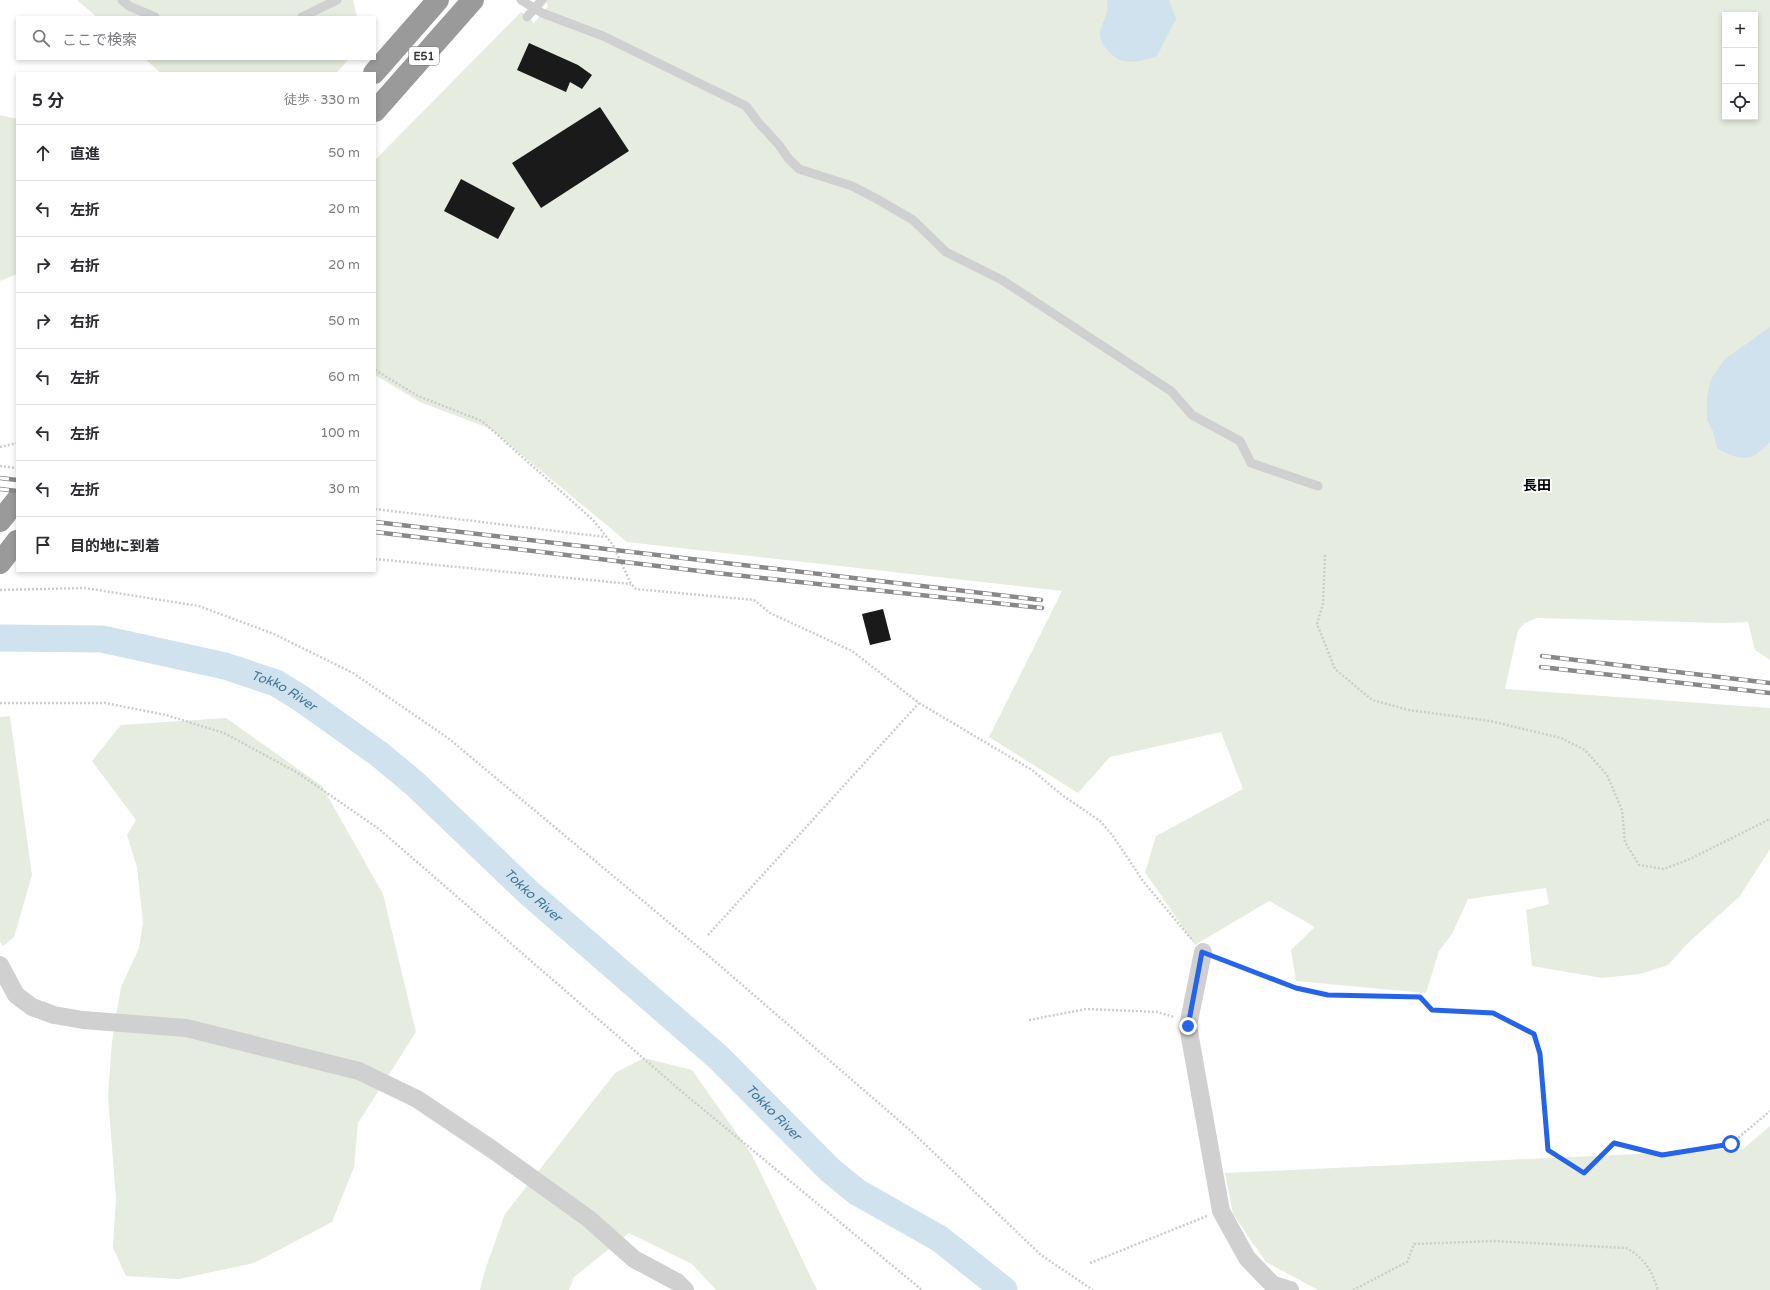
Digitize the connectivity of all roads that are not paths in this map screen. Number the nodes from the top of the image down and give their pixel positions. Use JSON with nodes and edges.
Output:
{"nodes":[{"id":1,"x":122,"y":0,"type":"edge"},
{"id":2,"x":337,"y":0,"type":"edge"},
{"id":3,"x":438,"y":0,"type":"edge"},
{"id":4,"x":473,"y":0,"type":"edge"},
{"id":5,"x":542,"y":0,"type":"edge"},
{"id":6,"x":527,"y":4,"type":"edge"},
{"id":7,"x":153,"y":16,"type":"edge"},
{"id":8,"x":304,"y":16,"type":"edge"},
{"id":9,"x":527,"y":17,"type":"dead end"},
{"id":10,"x":375,"y":72,"type":"edge"},
{"id":11,"x":376,"y":110,"type":"edge"},
{"id":12,"x":1318,"y":486,"type":"dead end"},
{"id":13,"x":16,"y":501,"type":"edge"},
{"id":14,"x":0,"y":521,"type":"edge"},
{"id":15,"x":16,"y":543,"type":"edge"},
{"id":16,"x":0,"y":563,"type":"edge"},
{"id":17,"x":1202,"y":952,"type":"road end"},
{"id":18,"x":0,"y":965,"type":"edge"},
{"id":19,"x":1278,"y":1288,"type":"edge"},
{"id":20,"x":685,"y":1290,"type":"edge"}],
"edges":[{"from":1,"to":7,"type":"lane"},
{"from":2,"to":8,"type":"lane"},
{"from":3,"to":10,"type":"highway","number":"E51"},
{"from":4,"to":11,"type":"highway","number":"E51"},
{"from":5,"to":6,"type":"lane"},
{"from":6,"to":9,"type":"lane"},
{"from":6,"to":12,"type":"lane"},
{"from":13,"to":14,"type":"highway"},
{"from":15,"to":16,"type":"highway"},
{"from":17,"to":19,"type":"street"},
{"from":18,"to":20,"type":"street"}]}
